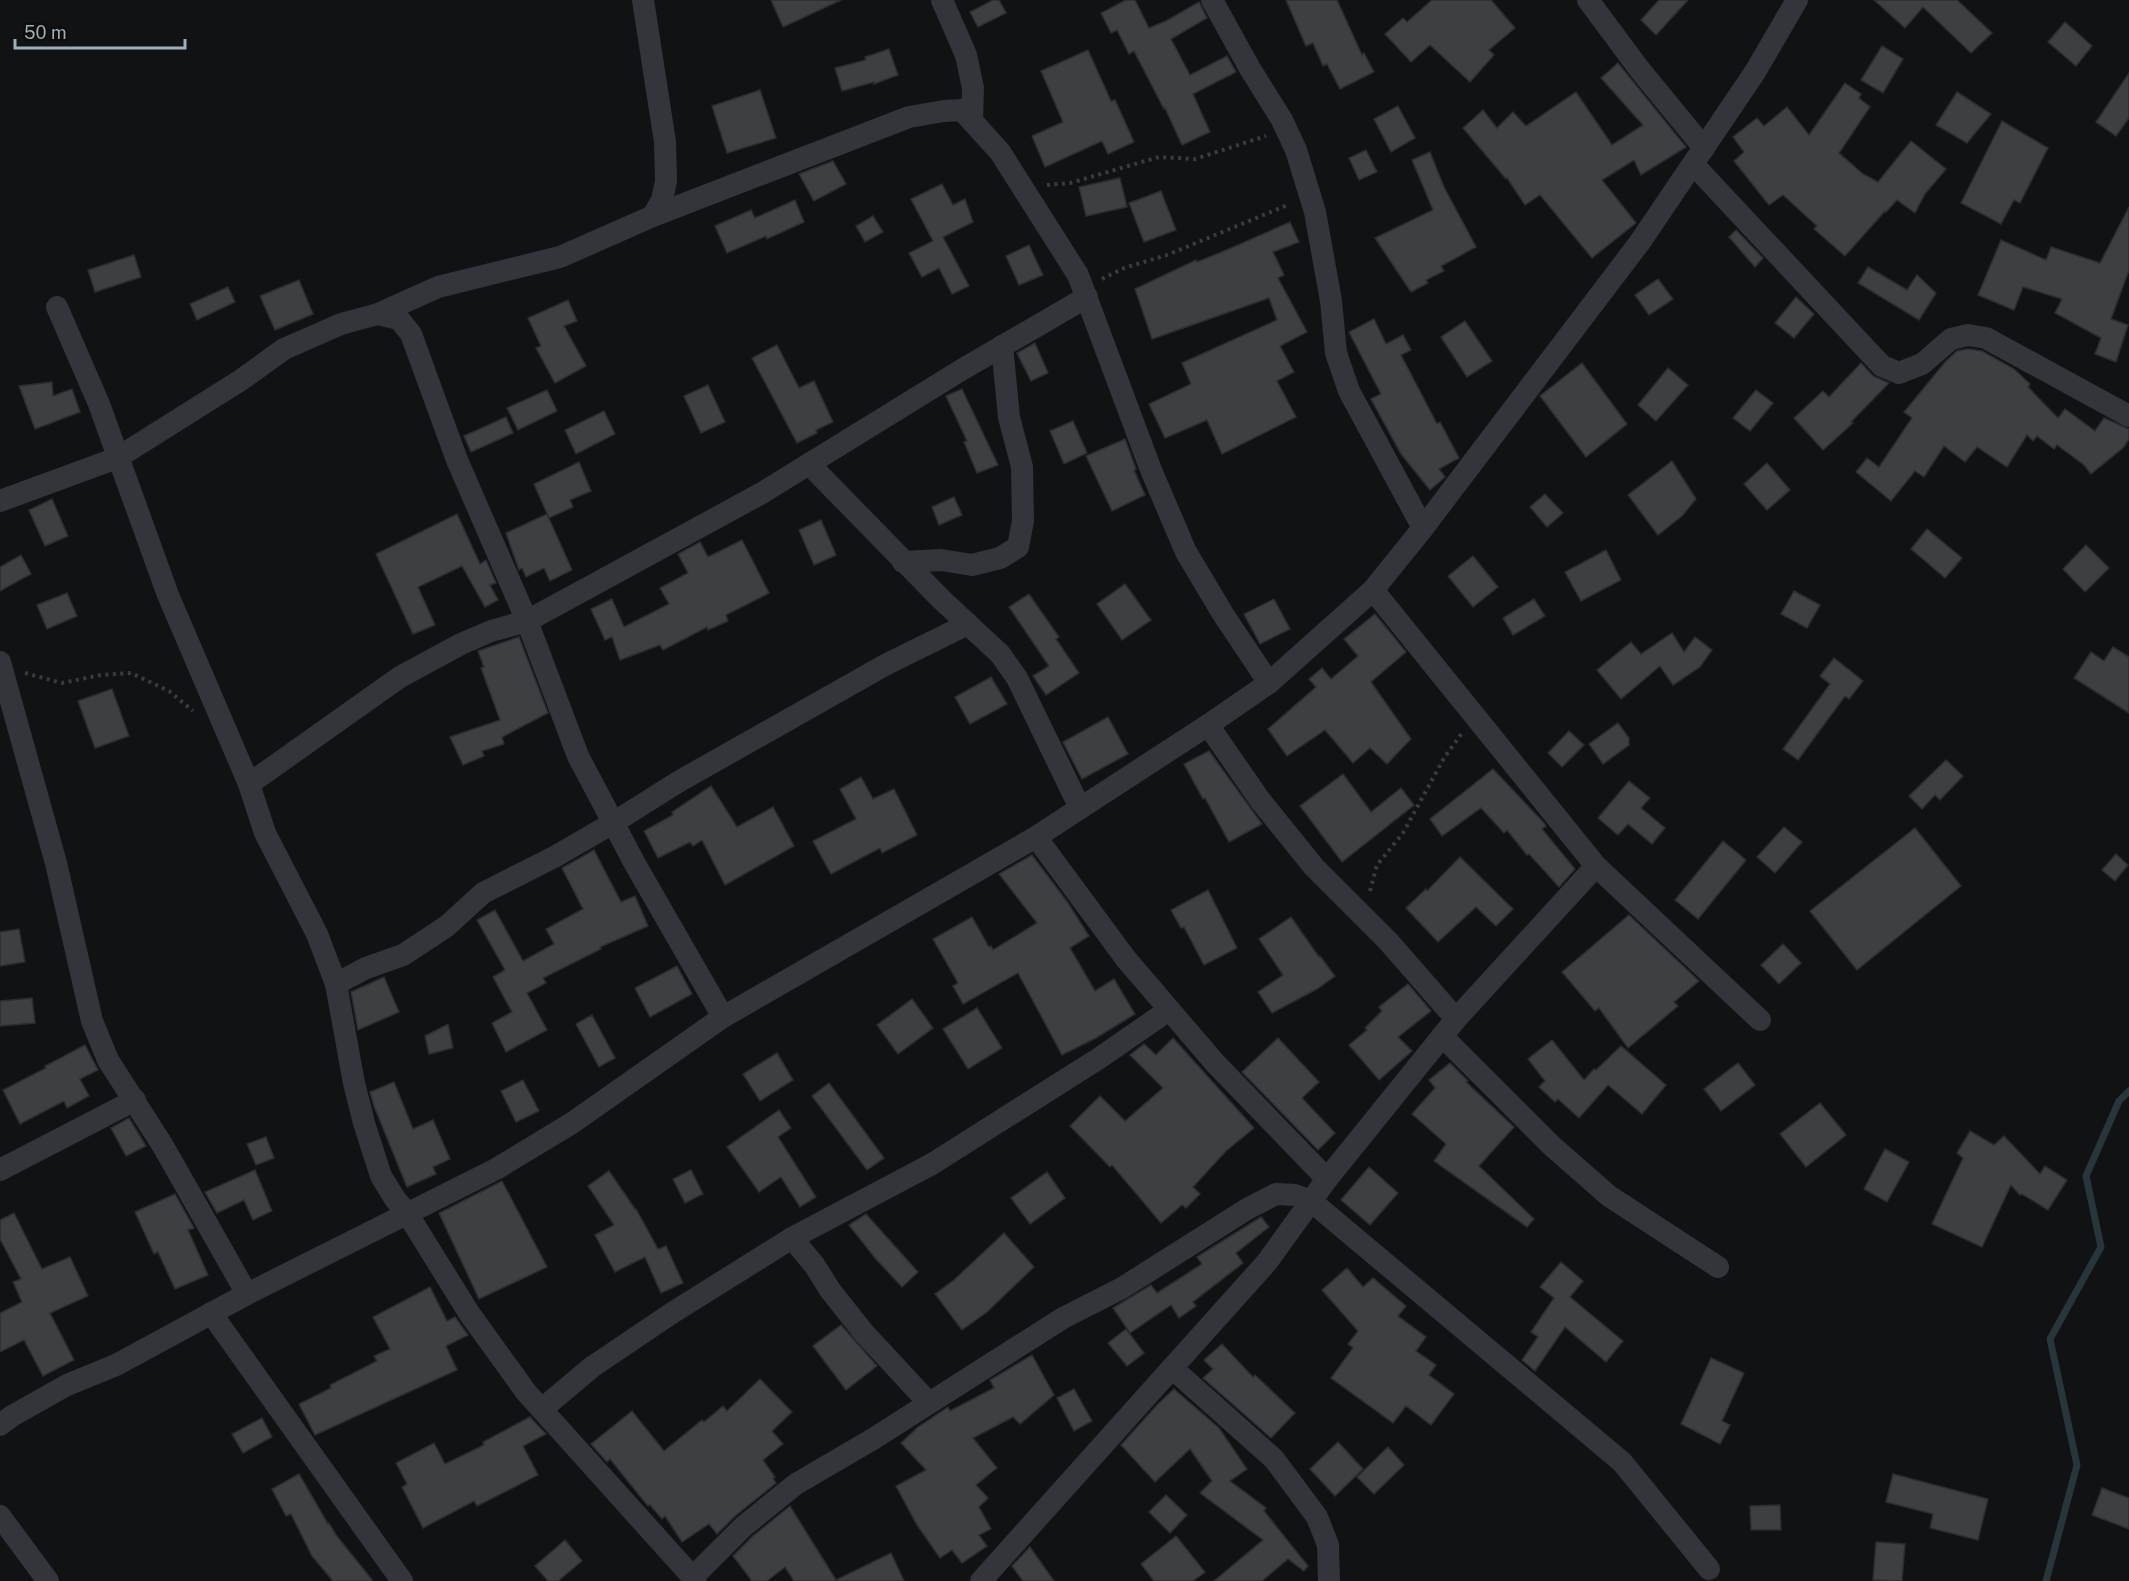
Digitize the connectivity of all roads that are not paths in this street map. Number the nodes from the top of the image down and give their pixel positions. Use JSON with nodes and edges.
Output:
{"nodes":[{"id":1,"x":643,"y":0,"type":"edge"},
{"id":2,"x":942,"y":0,"type":"edge"},
{"id":3,"x":1212,"y":0,"type":"edge"},
{"id":4,"x":1588,"y":0,"type":"edge"},
{"id":5,"x":1797,"y":0,"type":"edge"},
{"id":6,"x":972,"y":121,"type":"junction"},
{"id":7,"x":1699,"y":156,"type":"junction"},
{"id":8,"x":653,"y":216,"type":"junction"},
{"id":9,"x":1085,"y":293,"type":"junction"},
{"id":10,"x":57,"y":307,"type":"dead end"},
{"id":11,"x":378,"y":314,"type":"junction"},
{"id":12,"x":1002,"y":346,"type":"junction"},
{"id":13,"x":2129,"y":416,"type":"edge"},
{"id":14,"x":117,"y":458,"type":"junction"},
{"id":15,"x":809,"y":464,"type":"junction"},
{"id":16,"x":0,"y":501,"type":"edge"},
{"id":17,"x":1424,"y":528,"type":"junction"},
{"id":18,"x":903,"y":562,"type":"junction"},
{"id":19,"x":1373,"y":590,"type":"junction"},
{"id":20,"x":527,"y":621,"type":"junction"},
{"id":21,"x":968,"y":624,"type":"junction"},
{"id":22,"x":10,"y":666,"type":"edge"},
{"id":23,"x":1269,"y":683,"type":"junction"},
{"id":24,"x":1208,"y":725,"type":"junction"},
{"id":25,"x":249,"y":784,"type":"junction"},
{"id":26,"x":1080,"y":808,"type":"junction"},
{"id":27,"x":614,"y":824,"type":"junction"},
{"id":28,"x":1035,"y":837,"type":"junction"},
{"id":29,"x":1596,"y":866,"type":"junction"},
{"id":30,"x":336,"y":984,"type":"junction"},
{"id":31,"x":1169,"y":1010,"type":"junction"},
{"id":32,"x":723,"y":1017,"type":"junction"},
{"id":33,"x":1760,"y":1020,"type":"dead end"},
{"id":34,"x":1449,"y":1028,"type":"junction"},
{"id":35,"x":135,"y":1100,"type":"junction"},
{"id":36,"x":0,"y":1170,"type":"edge"},
{"id":37,"x":1328,"y":1179,"type":"junction"},
{"id":38,"x":1311,"y":1202,"type":"junction"},
{"id":39,"x":407,"y":1213,"type":"junction"},
{"id":40,"x":792,"y":1238,"type":"junction"},
{"id":41,"x":1718,"y":1267,"type":"dead end"},
{"id":42,"x":247,"y":1294,"type":"junction"},
{"id":43,"x":211,"y":1313,"type":"junction"},
{"id":44,"x":1172,"y":1368,"type":"junction"},
{"id":45,"x":929,"y":1403,"type":"junction"},
{"id":46,"x":542,"y":1409,"type":"junction"},
{"id":47,"x":0,"y":1425,"type":"edge"},
{"id":48,"x":0,"y":1516,"type":"edge"},
{"id":49,"x":1709,"y":1569,"type":"dead end"},
{"id":50,"x":988,"y":1578,"type":"edge"},
{"id":51,"x":694,"y":1579,"type":"edge"},
{"id":52,"x":48,"y":1581,"type":"edge"},
{"id":53,"x":402,"y":1581,"type":"edge"},
{"id":54,"x":1329,"y":1581,"type":"edge"}],
"edges":[{"from":1,"to":8,"type":"street"},
{"from":2,"to":6,"type":"street"},
{"from":3,"to":17,"type":"street"},
{"from":4,"to":7,"type":"street"},
{"from":5,"to":7,"type":"street"},
{"from":6,"to":8,"type":"street"},
{"from":6,"to":9,"type":"street"},
{"from":7,"to":13,"type":"street"},
{"from":7,"to":17,"type":"street"},
{"from":8,"to":11,"type":"street"},
{"from":9,"to":12,"type":"street"},
{"from":9,"to":23,"type":"street"},
{"from":10,"to":14,"type":"street"},
{"from":11,"to":14,"type":"street"},
{"from":11,"to":20,"type":"street"},
{"from":12,"to":15,"type":"street"},
{"from":12,"to":18,"type":"street"},
{"from":14,"to":16,"type":"street"},
{"from":14,"to":25,"type":"street"},
{"from":15,"to":18,"type":"street"},
{"from":15,"to":20,"type":"street"},
{"from":17,"to":19,"type":"street"},
{"from":18,"to":21,"type":"street"},
{"from":19,"to":23,"type":"street"},
{"from":19,"to":29,"type":"street"},
{"from":20,"to":25,"type":"street"},
{"from":20,"to":27,"type":"street"},
{"from":21,"to":26,"type":"street"},
{"from":21,"to":27,"type":"street"},
{"from":22,"to":35,"type":"street"},
{"from":23,"to":24,"type":"street"},
{"from":24,"to":26,"type":"street"},
{"from":24,"to":34,"type":"street"},
{"from":25,"to":30,"type":"street"},
{"from":26,"to":28,"type":"street"},
{"from":27,"to":30,"type":"street"},
{"from":27,"to":32,"type":"street"},
{"from":28,"to":31,"type":"street"},
{"from":28,"to":32,"type":"street"},
{"from":29,"to":33,"type":"street"},
{"from":29,"to":34,"type":"street"},
{"from":30,"to":39,"type":"street"},
{"from":31,"to":37,"type":"street"},
{"from":31,"to":40,"type":"street"},
{"from":32,"to":39,"type":"street"},
{"from":34,"to":37,"type":"street"},
{"from":34,"to":41,"type":"street"},
{"from":35,"to":36,"type":"street"},
{"from":35,"to":42,"type":"street"},
{"from":37,"to":38,"type":"street"},
{"from":38,"to":44,"type":"street"},
{"from":38,"to":45,"type":"street"},
{"from":38,"to":49,"type":"street"},
{"from":39,"to":42,"type":"street"},
{"from":39,"to":46,"type":"street"},
{"from":40,"to":45,"type":"street"},
{"from":40,"to":46,"type":"street"},
{"from":42,"to":43,"type":"street"},
{"from":43,"to":47,"type":"street"},
{"from":43,"to":53,"type":"street"},
{"from":44,"to":50,"type":"street"},
{"from":44,"to":54,"type":"street"},
{"from":45,"to":51,"type":"street"},
{"from":46,"to":51,"type":"street"},
{"from":48,"to":52,"type":"street"}]}
